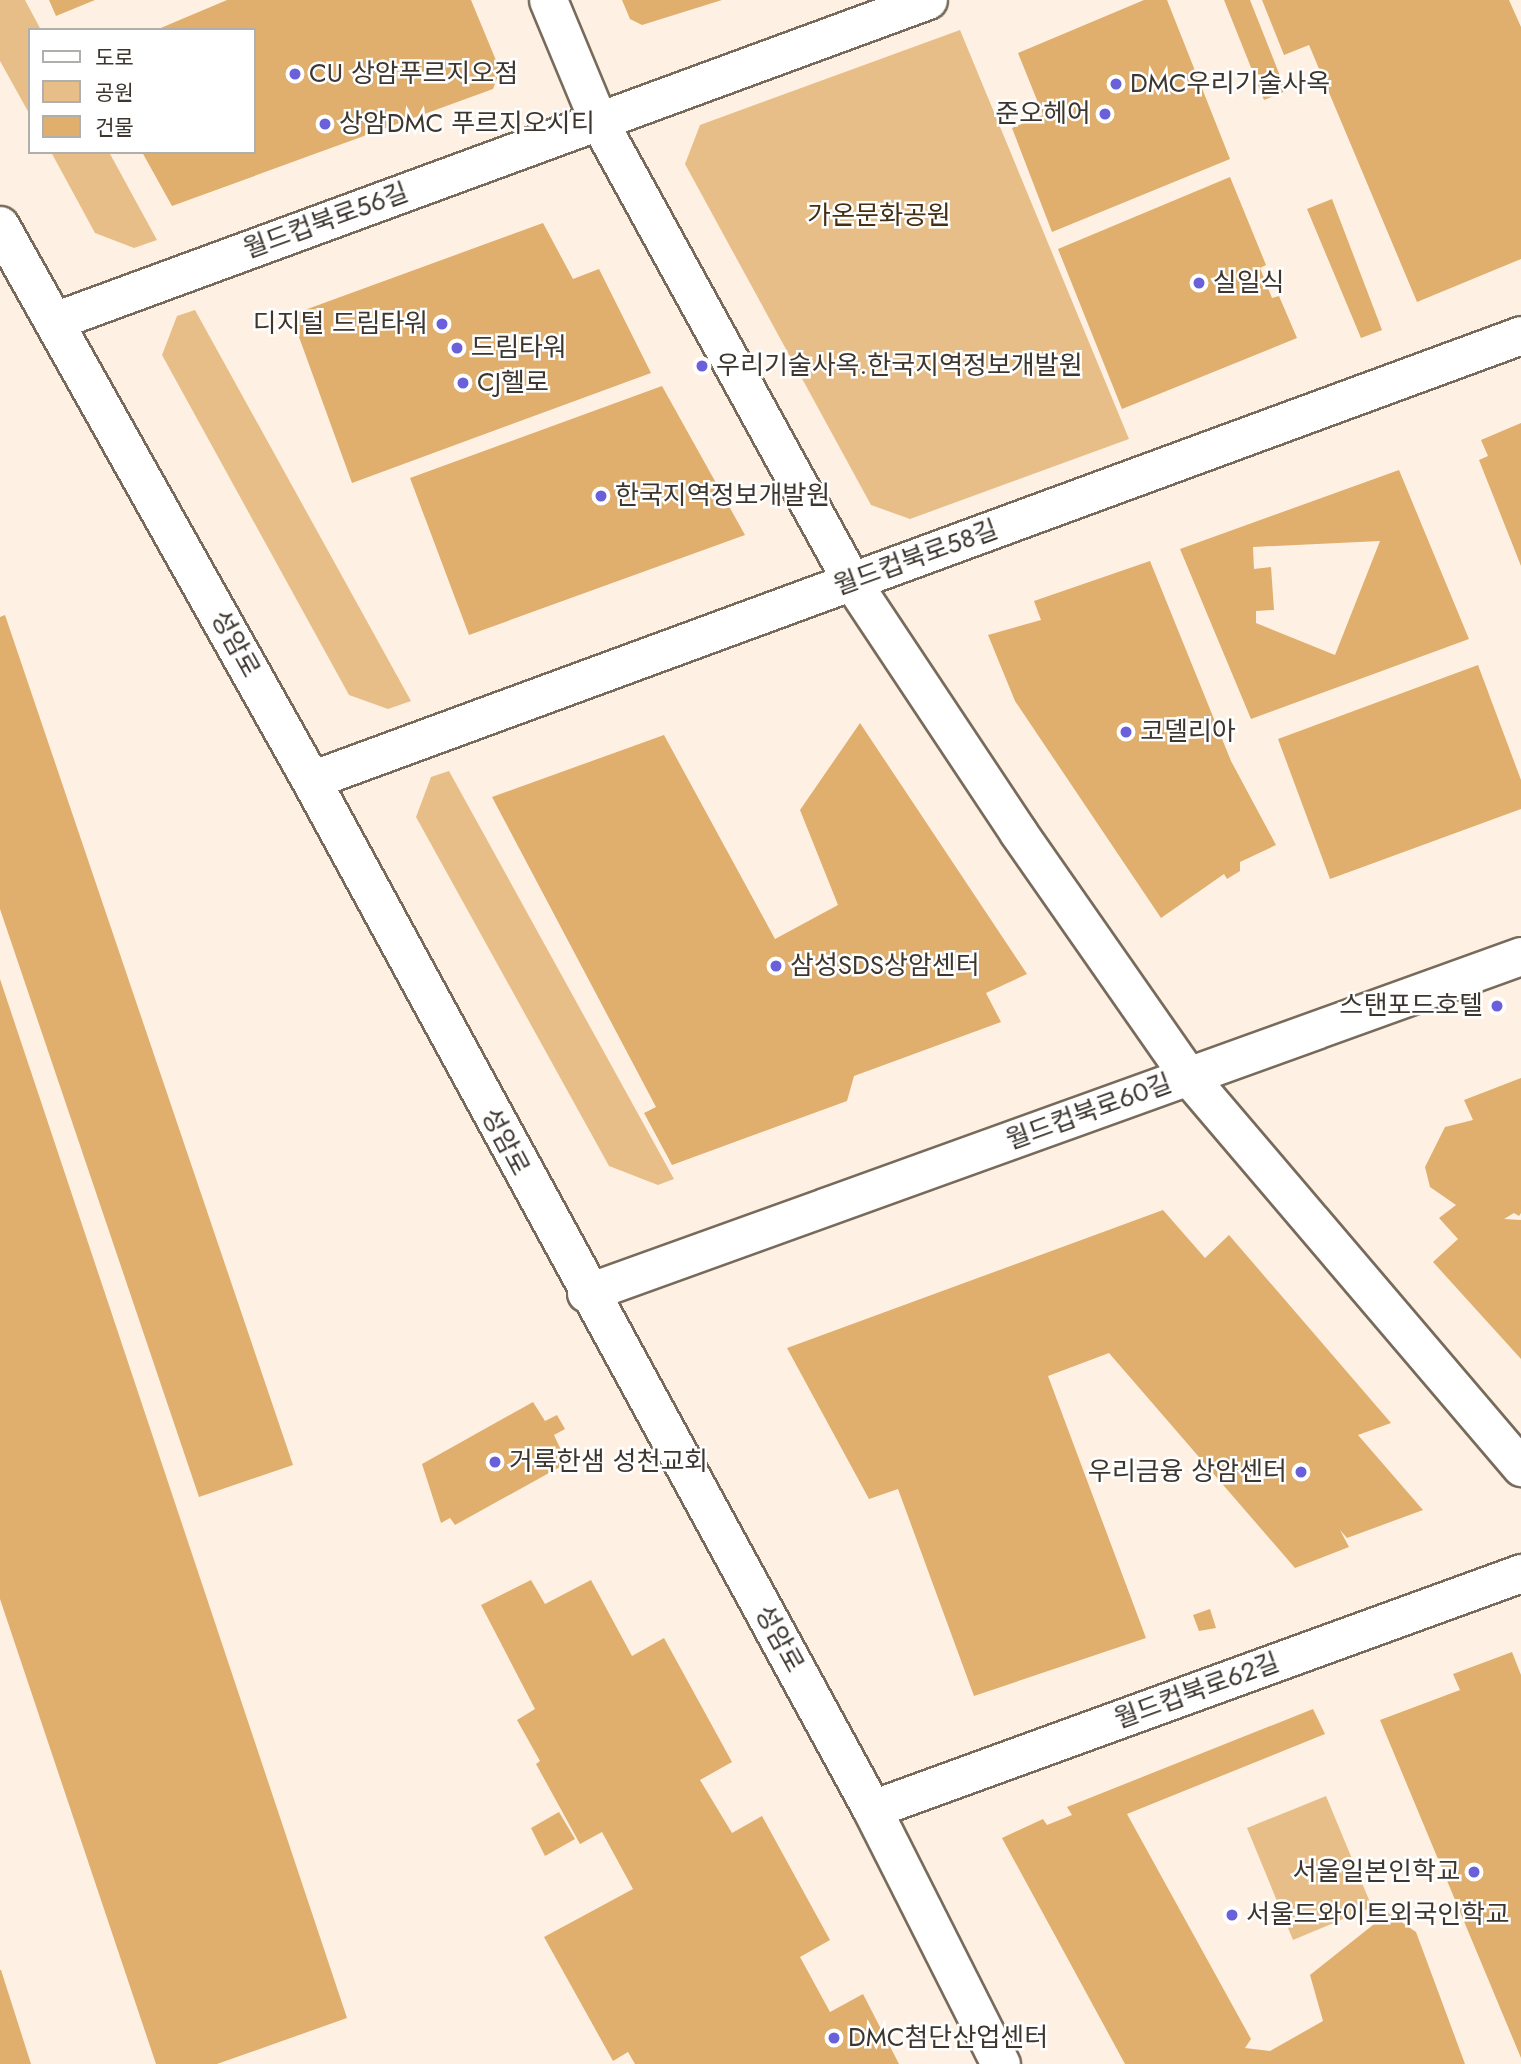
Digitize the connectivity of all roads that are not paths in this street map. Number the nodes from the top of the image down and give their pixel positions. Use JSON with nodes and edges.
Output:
{"nodes":[{"id":1,"x":548,"y":0,"type":"edge"},
{"id":2,"x":928,"y":0,"type":"edge"},
{"id":3,"x":598,"y":120,"type":"junction"},
{"id":4,"x":0,"y":226,"type":"edge"},
{"id":5,"x":54,"y":321,"type":"junction"},
{"id":6,"x":1521,"y":335,"type":"edge"},
{"id":7,"x":852,"y":582,"type":"junction"},
{"id":8,"x":311,"y":780,"type":"junction"},
{"id":9,"x":1521,"y":957,"type":"edge"},
{"id":10,"x":1188,"y":1076,"type":"junction"},
{"id":11,"x":586,"y":1293,"type":"junction"},
{"id":12,"x":1521,"y":1466,"type":"edge"},
{"id":13,"x":1521,"y":1573,"type":"edge"},
{"id":14,"x":872,"y":1809,"type":"junction"},
{"id":15,"x":1001,"y":2064,"type":"edge"}],
"edges":[{"from":1,"to":3,"type":"street"},
{"from":2,"to":3,"type":"street","name":"월드컵북로56길"},
{"from":3,"to":5,"type":"street","name":"월드컵북로56길"},
{"from":3,"to":7,"type":"street"},
{"from":4,"to":5,"type":"main road","name":"성암로"},
{"from":5,"to":8,"type":"main road","name":"성암로"},
{"from":6,"to":7,"type":"street","name":"월드컵북로58길"},
{"from":7,"to":8,"type":"street","name":"월드컵북로58길"},
{"from":7,"to":10,"type":"street"},
{"from":8,"to":11,"type":"main road","name":"성암로"},
{"from":9,"to":10,"type":"street"},
{"from":10,"to":11,"type":"street","name":"월드컵북로60길"},
{"from":10,"to":12,"type":"street","name":"월드컵북로60길"},
{"from":11,"to":14,"type":"main road","name":"성암로"},
{"from":13,"to":14,"type":"street","name":"월드컵북로62길"},
{"from":14,"to":15,"type":"main road","name":"성암로"}]}
